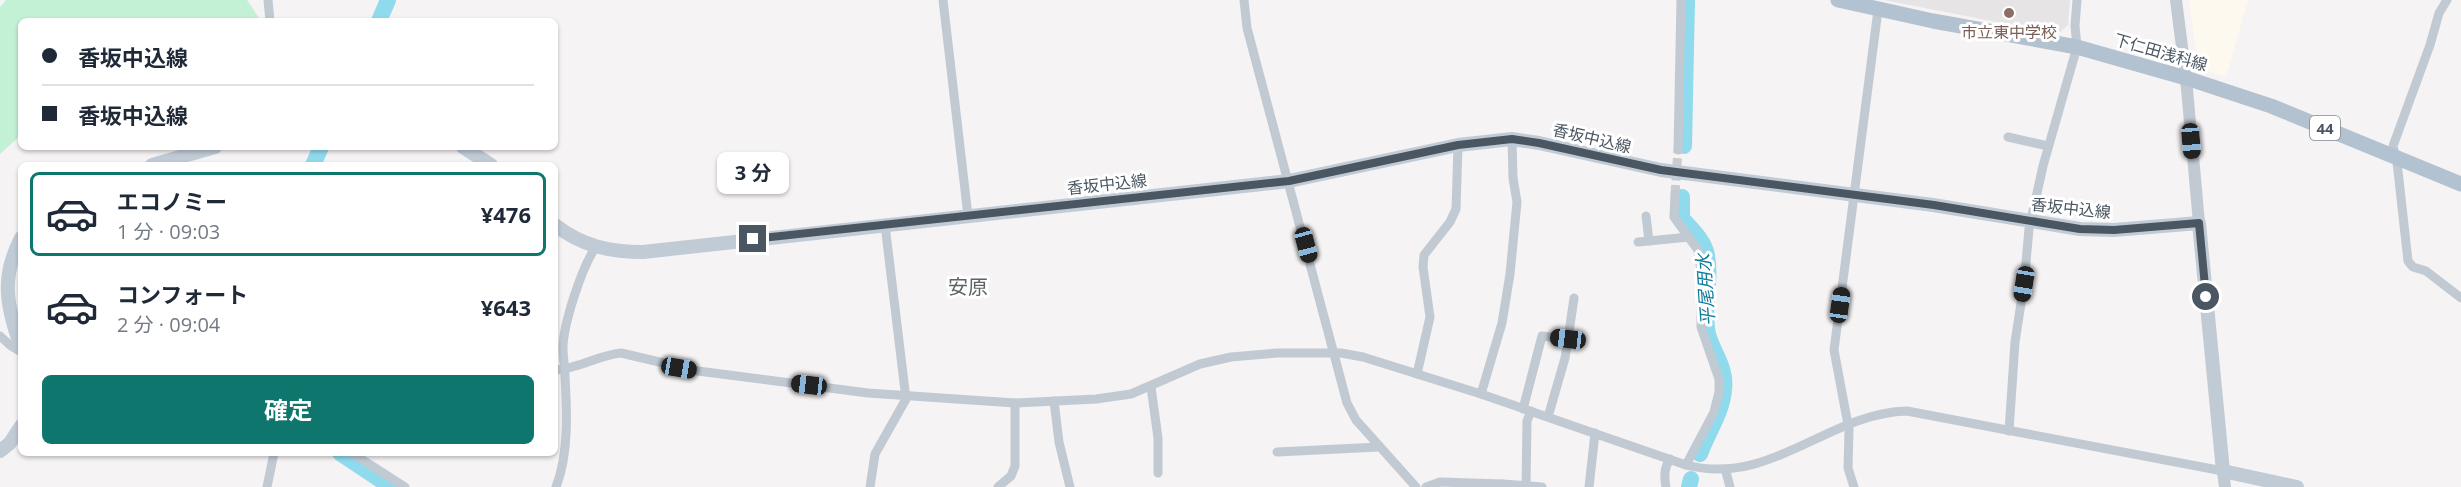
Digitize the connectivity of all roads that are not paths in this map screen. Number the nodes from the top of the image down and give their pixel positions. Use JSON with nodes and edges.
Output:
{"nodes":[{"id":1,"x":268,"y":0,"type":"edge"},
{"id":2,"x":943,"y":0,"type":"edge"},
{"id":3,"x":1244,"y":0,"type":"edge"},
{"id":4,"x":1682,"y":0,"type":"edge"},
{"id":5,"x":1838,"y":0,"type":"edge"},
{"id":6,"x":2077,"y":0,"type":"edge"},
{"id":7,"x":2176,"y":0,"type":"edge"},
{"id":8,"x":2447,"y":0,"type":"edge"},
{"id":9,"x":1878,"y":10,"type":"junction"},
{"id":10,"x":270,"y":18,"type":"edge"},
{"id":11,"x":2076,"y":48,"type":"junction"},
{"id":12,"x":2186,"y":78,"type":"junction"},
{"id":13,"x":2008,"y":137,"type":"dead end"},
{"id":14,"x":1512,"y":139,"type":"junction"},
{"id":15,"x":1458,"y":145,"type":"junction"},
{"id":16,"x":2048,"y":146,"type":"junction"},
{"id":17,"x":204,"y":150,"type":"edge"},
{"id":18,"x":468,"y":150,"type":"edge"},
{"id":19,"x":1678,"y":150,"type":"tunnel mouth"},
{"id":20,"x":2394,"y":156,"type":"junction"},
{"id":21,"x":162,"y":162,"type":"edge"},
{"id":22,"x":486,"y":162,"type":"edge"},
{"id":23,"x":1289,"y":181,"type":"junction"},
{"id":24,"x":2461,"y":184,"type":"edge"},
{"id":25,"x":1675,"y":194,"type":"tunnel mouth"},
{"id":26,"x":1855,"y":194,"type":"junction"},
{"id":27,"x":968,"y":216,"type":"junction"},
{"id":28,"x":1646,"y":216,"type":"dead end"},
{"id":29,"x":2031,"y":221,"type":"junction"},
{"id":30,"x":2199,"y":223,"type":"junction"},
{"id":31,"x":885,"y":225,"type":"junction"},
{"id":32,"x":558,"y":227,"type":"edge"},
{"id":33,"x":1689,"y":237,"type":"junction"},
{"id":34,"x":1649,"y":241,"type":"junction"},
{"id":35,"x":1638,"y":242,"type":"dead end"},
{"id":36,"x":18,"y":244,"type":"edge"},
{"id":37,"x":596,"y":247,"type":"junction"},
{"id":38,"x":1574,"y":298,"type":"dead end"},
{"id":39,"x":2461,"y":298,"type":"edge"},
{"id":40,"x":0,"y":336,"type":"edge"},
{"id":41,"x":18,"y":338,"type":"edge"},
{"id":42,"x":1568,"y":339,"type":"junction"},
{"id":43,"x":18,"y":349,"type":"edge"},
{"id":44,"x":1334,"y":352,"type":"junction"},
{"id":45,"x":560,"y":370,"type":"edge"},
{"id":46,"x":1417,"y":374,"type":"junction"},
{"id":47,"x":1151,"y":387,"type":"junction"},
{"id":48,"x":1481,"y":394,"type":"junction"},
{"id":49,"x":905,"y":396,"type":"junction"},
{"id":50,"x":1054,"y":401,"type":"junction"},
{"id":51,"x":1015,"y":403,"type":"junction"},
{"id":52,"x":1527,"y":410,"type":"junction"},
{"id":53,"x":1548,"y":417,"type":"junction"},
{"id":54,"x":1848,"y":427,"type":"junction"},
{"id":55,"x":18,"y":431,"type":"edge"},
{"id":56,"x":2009,"y":431,"type":"junction"},
{"id":57,"x":1595,"y":433,"type":"junction"},
{"id":58,"x":1379,"y":447,"type":"junction"},
{"id":59,"x":0,"y":451,"type":"edge"},
{"id":60,"x":1277,"y":452,"type":"dead end"},
{"id":61,"x":273,"y":456,"type":"edge"},
{"id":62,"x":357,"y":456,"type":"edge"},
{"id":63,"x":1670,"y":459,"type":"junction"},
{"id":64,"x":1686,"y":465,"type":"junction"},
{"id":65,"x":2223,"y":471,"type":"junction"},
{"id":66,"x":1726,"y":472,"type":"junction"},
{"id":67,"x":1158,"y":473,"type":"dead end"},
{"id":68,"x":1503,"y":486,"type":"edge"},
{"id":69,"x":1526,"y":486,"type":"edge"},
{"id":70,"x":267,"y":487,"type":"edge"},
{"id":71,"x":405,"y":487,"type":"edge"},
{"id":72,"x":556,"y":487,"type":"edge"},
{"id":73,"x":870,"y":487,"type":"edge"},
{"id":74,"x":998,"y":487,"type":"edge"},
{"id":75,"x":1070,"y":487,"type":"edge"},
{"id":76,"x":1416,"y":487,"type":"edge"},
{"id":77,"x":1426,"y":487,"type":"edge"},
{"id":78,"x":1542,"y":487,"type":"edge"},
{"id":79,"x":1589,"y":487,"type":"edge"},
{"id":80,"x":1666,"y":487,"type":"edge"},
{"id":81,"x":1730,"y":487,"type":"edge"},
{"id":82,"x":1854,"y":487,"type":"edge"},
{"id":83,"x":2224,"y":487,"type":"edge"},
{"id":84,"x":2297,"y":487,"type":"edge"}],
"edges":[{"from":1,"to":10,"type":"street"},
{"from":2,"to":27,"type":"street"},
{"from":3,"to":23,"type":"street"},
{"from":4,"to":19,"type":"street"},
{"from":5,"to":9,"type":"main road","name":"下仁田浅科線","number":"44"},
{"from":6,"to":11,"type":"street"},
{"from":7,"to":12,"type":"street"},
{"from":8,"to":20,"type":"street"},
{"from":9,"to":11,"type":"main road","name":"下仁田浅科線","number":"44"},
{"from":9,"to":26,"type":"street"},
{"from":11,"to":12,"type":"main road","name":"下仁田浅科線","number":"44"},
{"from":11,"to":16,"type":"street"},
{"from":12,"to":20,"type":"main road","name":"下仁田浅科線","number":"44"},
{"from":12,"to":30,"type":"street"},
{"from":13,"to":16,"type":"street"},
{"from":14,"to":15,"type":"main road","name":"香坂中込線"},
{"from":14,"to":26,"type":"main road","name":"香坂中込線"},
{"from":14,"to":48,"type":"street"},
{"from":15,"to":23,"type":"main road","name":"香坂中込線"},
{"from":15,"to":46,"type":"street"},
{"from":16,"to":29,"type":"street"},
{"from":17,"to":21,"type":"main road"},
{"from":18,"to":22,"type":"main road"},
{"from":20,"to":24,"type":"main road","name":"下仁田浅科線","number":"44"},
{"from":20,"to":39,"type":"street"},
{"from":23,"to":27,"type":"main road","name":"香坂中込線"},
{"from":23,"to":44,"type":"street"},
{"from":25,"to":33,"type":"street"},
{"from":26,"to":29,"type":"main road","name":"香坂中込線"},
{"from":26,"to":54,"type":"street"},
{"from":27,"to":31,"type":"main road","name":"香坂中込線"},
{"from":28,"to":34,"type":"street"},
{"from":29,"to":30,"type":"main road","name":"香坂中込線"},
{"from":29,"to":56,"type":"street"},
{"from":30,"to":65,"type":"main road"},
{"from":31,"to":37,"type":"main road","name":"香坂中込線"},
{"from":31,"to":49,"type":"street"},
{"from":32,"to":37,"type":"main road","name":"香坂中込線"},
{"from":33,"to":34,"type":"street"},
{"from":33,"to":64,"type":"street"},
{"from":34,"to":35,"type":"street"},
{"from":36,"to":41,"type":"main road"},
{"from":37,"to":45,"type":"street"},
{"from":38,"to":42,"type":"street"},
{"from":40,"to":43,"type":"street"},
{"from":42,"to":52,"type":"street"},
{"from":42,"to":53,"type":"street"},
{"from":44,"to":46,"type":"street"},
{"from":44,"to":47,"type":"street"},
{"from":44,"to":58,"type":"street"},
{"from":45,"to":49,"type":"street"},
{"from":45,"to":72,"type":"street"},
{"from":46,"to":48,"type":"street"},
{"from":47,"to":50,"type":"street"},
{"from":47,"to":67,"type":"street"},
{"from":48,"to":52,"type":"street"},
{"from":49,"to":51,"type":"street"},
{"from":49,"to":73,"type":"street"},
{"from":50,"to":51,"type":"street"},
{"from":50,"to":75,"type":"street"},
{"from":51,"to":74,"type":"street"},
{"from":52,"to":53,"type":"street"},
{"from":52,"to":69,"type":"street"},
{"from":53,"to":57,"type":"street"},
{"from":54,"to":56,"type":"street"},
{"from":54,"to":66,"type":"street"},
{"from":54,"to":82,"type":"street"},
{"from":55,"to":59,"type":"main road"},
{"from":56,"to":65,"type":"street"},
{"from":57,"to":63,"type":"street"},
{"from":57,"to":79,"type":"street"},
{"from":58,"to":60,"type":"street"},
{"from":58,"to":76,"type":"street"},
{"from":61,"to":70,"type":"street"},
{"from":62,"to":71,"type":"street"},
{"from":63,"to":64,"type":"street"},
{"from":63,"to":80,"type":"street"},
{"from":64,"to":66,"type":"street"},
{"from":65,"to":83,"type":"street"},
{"from":65,"to":84,"type":"main road"},
{"from":66,"to":81,"type":"street"},
{"from":68,"to":69,"type":"street"},
{"from":68,"to":77,"type":"street"},
{"from":69,"to":78,"type":"street"}]}
